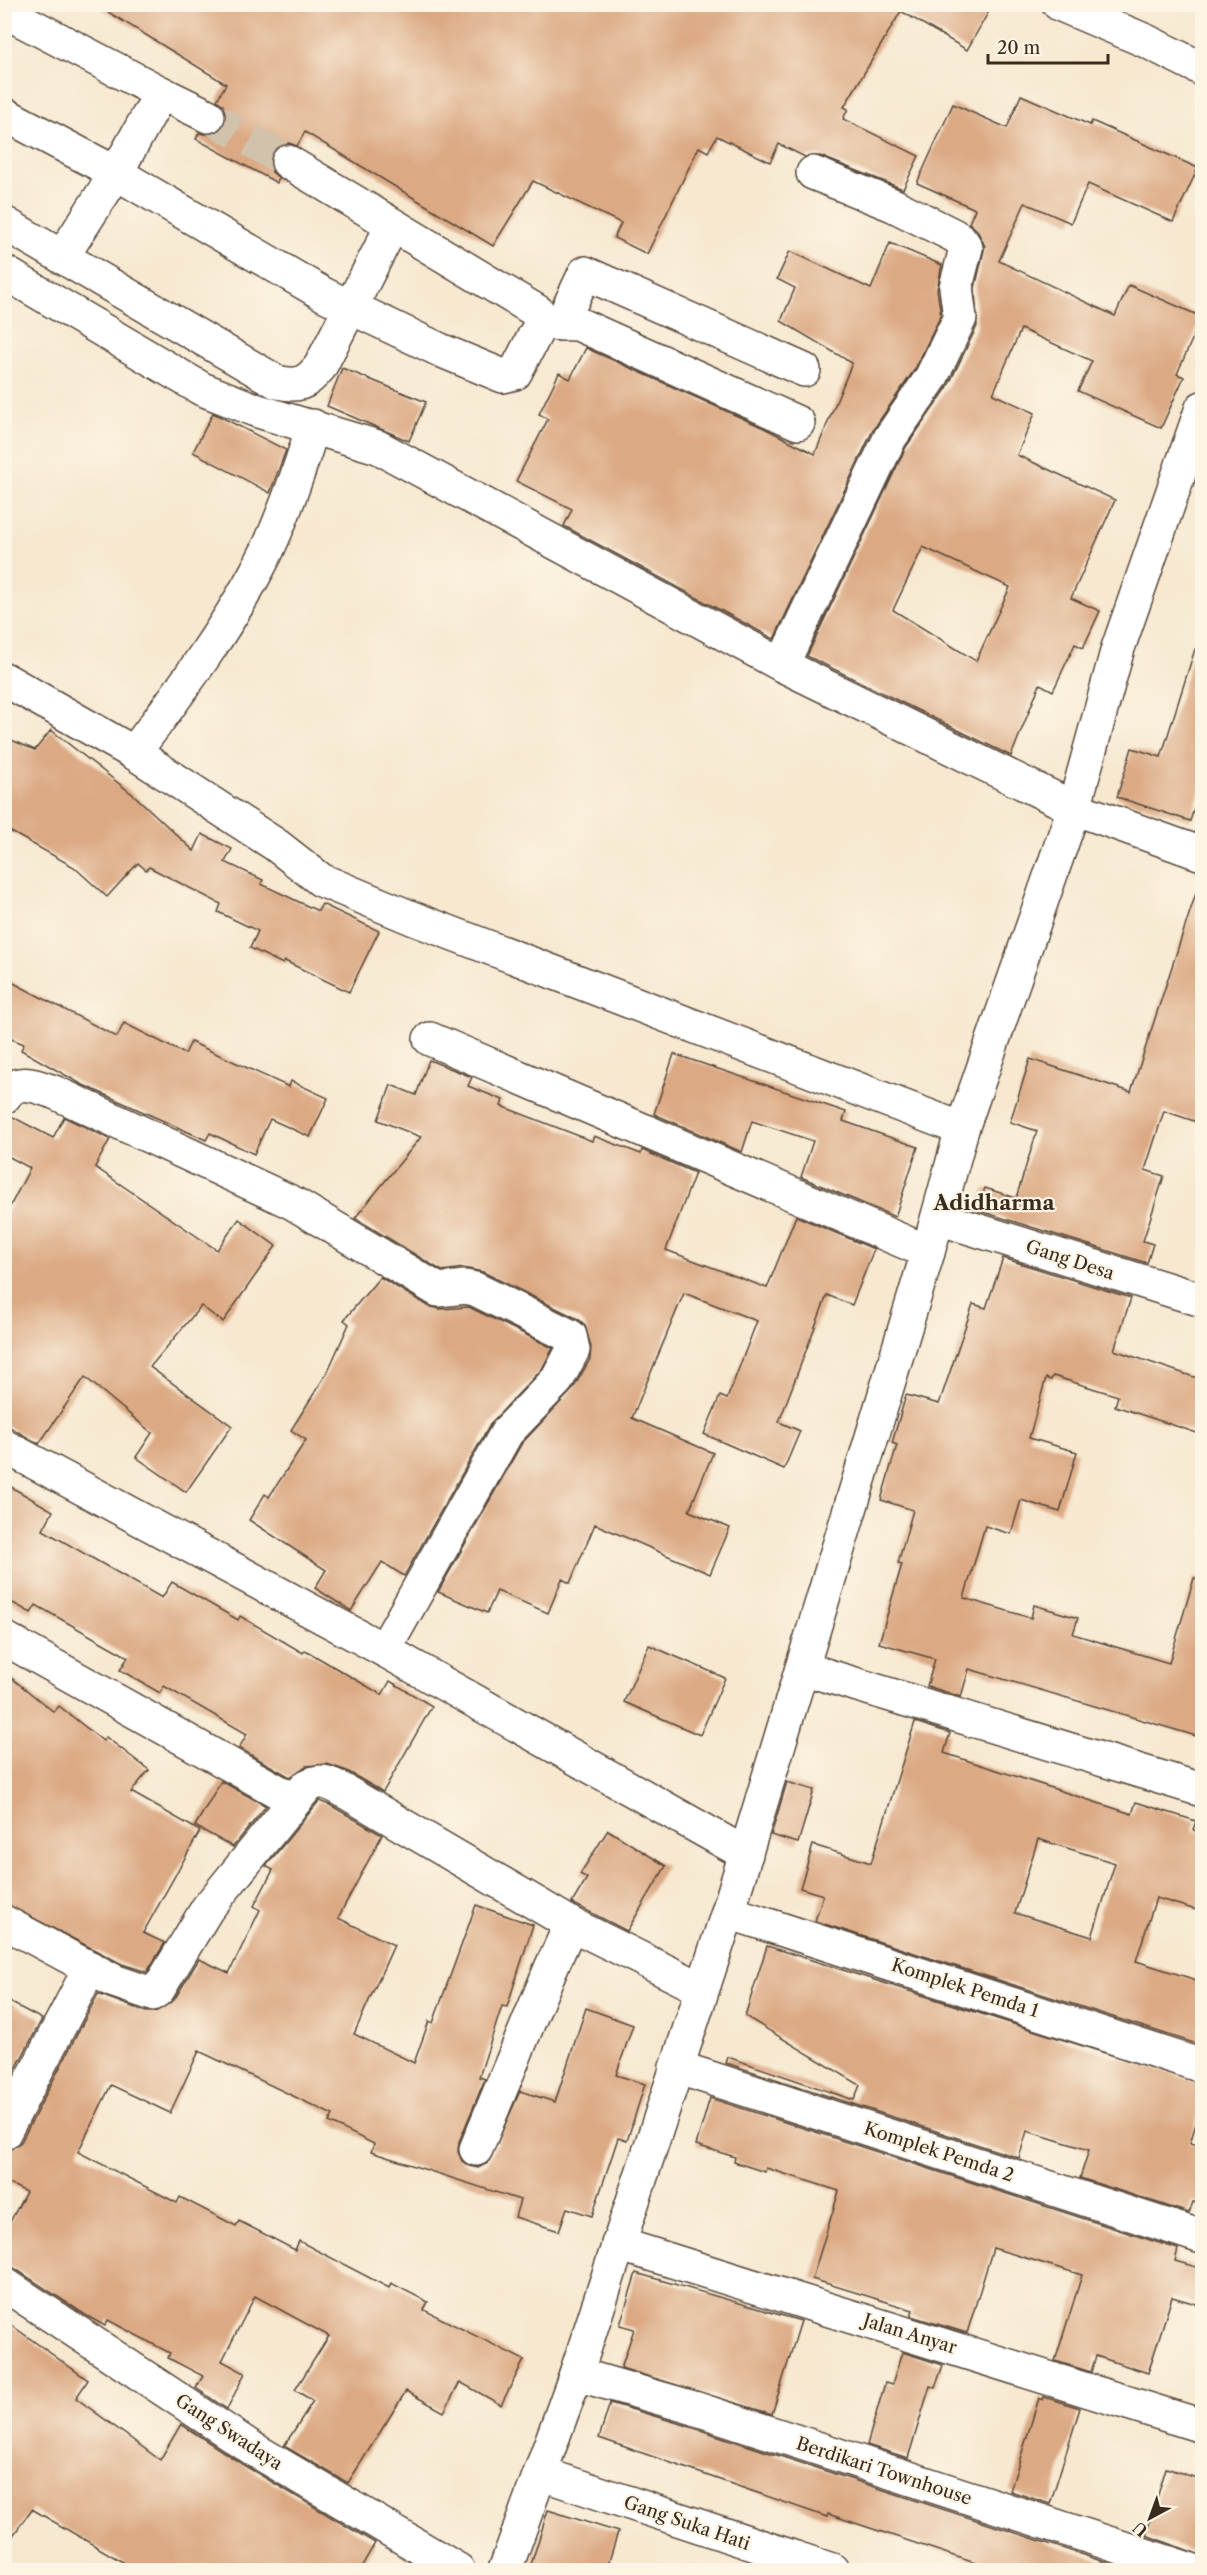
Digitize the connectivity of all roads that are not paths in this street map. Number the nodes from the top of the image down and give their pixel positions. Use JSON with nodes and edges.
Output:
{"nodes":[{"id":1,"x":1059,"y":4,"type":"edge"},
{"id":2,"x":4,"y":11,"type":"edge"},
{"id":3,"x":1203,"y":69,"type":"edge"},
{"id":4,"x":160,"y":93,"type":"junction"},
{"id":5,"x":4,"y":114,"type":"edge"},
{"id":6,"x":208,"y":116,"type":"tunnel mouth"},
{"id":7,"x":288,"y":162,"type":"tunnel mouth"},
{"id":8,"x":116,"y":173,"type":"junction"},
{"id":9,"x":813,"y":173,"type":"dead end"},
{"id":10,"x":4,"y":223,"type":"edge"},
{"id":11,"x":392,"y":226,"type":"junction"},
{"id":12,"x":62,"y":257,"type":"junction"},
{"id":13,"x":4,"y":272,"type":"edge"},
{"id":14,"x":350,"y":306,"type":"junction"},
{"id":15,"x":551,"y":323,"type":"junction"},
{"id":16,"x":804,"y":370,"type":"dead end"},
{"id":17,"x":1203,"y":408,"type":"edge"},
{"id":18,"x":798,"y":423,"type":"dead end"},
{"id":19,"x":313,"y":426,"type":"junction"},
{"id":20,"x":782,"y":665,"type":"junction"},
{"id":21,"x":4,"y":679,"type":"edge"},
{"id":22,"x":134,"y":753,"type":"junction"},
{"id":23,"x":1074,"y":808,"type":"junction"},
{"id":24,"x":1203,"y":854,"type":"edge"},
{"id":25,"x":430,"y":1039,"type":"dead end"},
{"id":26,"x":4,"y":1098,"type":"edge"},
{"id":27,"x":962,"y":1129,"type":"junction"},
{"id":28,"x":938,"y":1218,"type":"junction"},
{"id":29,"x":928,"y":1252,"type":"junction"},
{"id":30,"x":1203,"y":1300,"type":"edge"},
{"id":31,"x":4,"y":1446,"type":"edge"},
{"id":32,"x":4,"y":1638,"type":"edge"},
{"id":33,"x":384,"y":1650,"type":"junction"},
{"id":34,"x":802,"y":1668,"type":"junction"},
{"id":35,"x":1203,"y":1790,"type":"edge"},
{"id":36,"x":295,"y":1801,"type":"junction"},
{"id":37,"x":746,"y":1854,"type":"junction"},
{"id":38,"x":728,"y":1912,"type":"junction"},
{"id":39,"x":4,"y":1922,"type":"edge"},
{"id":40,"x":571,"y":1924,"type":"junction"},
{"id":41,"x":90,"y":1968,"type":"junction"},
{"id":42,"x":702,"y":1989,"type":"junction"},
{"id":43,"x":1203,"y":2066,"type":"edge"},
{"id":44,"x":676,"y":2067,"type":"junction"},
{"id":45,"x":4,"y":2133,"type":"edge"},
{"id":46,"x":476,"y":2149,"type":"dead end"},
{"id":47,"x":1203,"y":2237,"type":"edge"},
{"id":48,"x":618,"y":2244,"type":"junction"},
{"id":49,"x":4,"y":2284,"type":"edge"},
{"id":50,"x":576,"y":2374,"type":"junction"},
{"id":51,"x":1203,"y":2426,"type":"edge"},
{"id":52,"x":542,"y":2474,"type":"junction"},
{"id":53,"x":458,"y":2571,"type":"edge"},
{"id":54,"x":506,"y":2571,"type":"edge"},
{"id":55,"x":832,"y":2571,"type":"edge"},
{"id":56,"x":1191,"y":2571,"type":"edge"}],
"edges":[{"from":1,"to":3,"type":"street"},
{"from":2,"to":4,"type":"street"},
{"from":4,"to":6,"type":"street"},
{"from":4,"to":8,"type":"street"},
{"from":5,"to":8,"type":"street"},
{"from":7,"to":11,"type":"street"},
{"from":8,"to":12,"type":"street"},
{"from":8,"to":14,"type":"street"},
{"from":9,"to":20,"type":"street"},
{"from":10,"to":12,"type":"street"},
{"from":11,"to":14,"type":"street"},
{"from":11,"to":15,"type":"street"},
{"from":12,"to":14,"type":"street"},
{"from":13,"to":19,"type":"street"},
{"from":14,"to":15,"type":"street"},
{"from":15,"to":16,"type":"street"},
{"from":15,"to":18,"type":"street"},
{"from":17,"to":23,"type":"street"},
{"from":19,"to":20,"type":"street"},
{"from":19,"to":22,"type":"street"},
{"from":20,"to":23,"type":"street"},
{"from":21,"to":22,"type":"street"},
{"from":22,"to":27,"type":"street"},
{"from":23,"to":24,"type":"street"},
{"from":23,"to":27,"type":"street"},
{"from":25,"to":29,"type":"street"},
{"from":26,"to":33,"type":"street"},
{"from":27,"to":28,"type":"street"},
{"from":28,"to":29,"type":"street"},
{"from":28,"to":30,"type":"street","name":"Gang Desa"},
{"from":29,"to":34,"type":"street"},
{"from":31,"to":33,"type":"street"},
{"from":32,"to":36,"type":"street"},
{"from":33,"to":37,"type":"street"},
{"from":34,"to":35,"type":"street"},
{"from":34,"to":37,"type":"street"},
{"from":36,"to":40,"type":"street"},
{"from":36,"to":41,"type":"street"},
{"from":37,"to":38,"type":"street"},
{"from":38,"to":42,"type":"street"},
{"from":38,"to":43,"type":"street","name":"Komplek Pemda 1"},
{"from":39,"to":41,"type":"street"},
{"from":40,"to":42,"type":"street"},
{"from":40,"to":46,"type":"street"},
{"from":41,"to":45,"type":"street"},
{"from":42,"to":44,"type":"street"},
{"from":44,"to":47,"type":"street","name":"Komplek Pemda 2"},
{"from":44,"to":48,"type":"street"},
{"from":48,"to":50,"type":"street"},
{"from":48,"to":51,"type":"street","name":"Jalan Anyar"},
{"from":49,"to":53,"type":"street","name":"Gang Swadaya"},
{"from":50,"to":52,"type":"street"},
{"from":50,"to":56,"type":"street","name":"Berdikari Townhouse"},
{"from":52,"to":54,"type":"street"},
{"from":52,"to":55,"type":"street","name":"Gang Suka Hati"}]}
